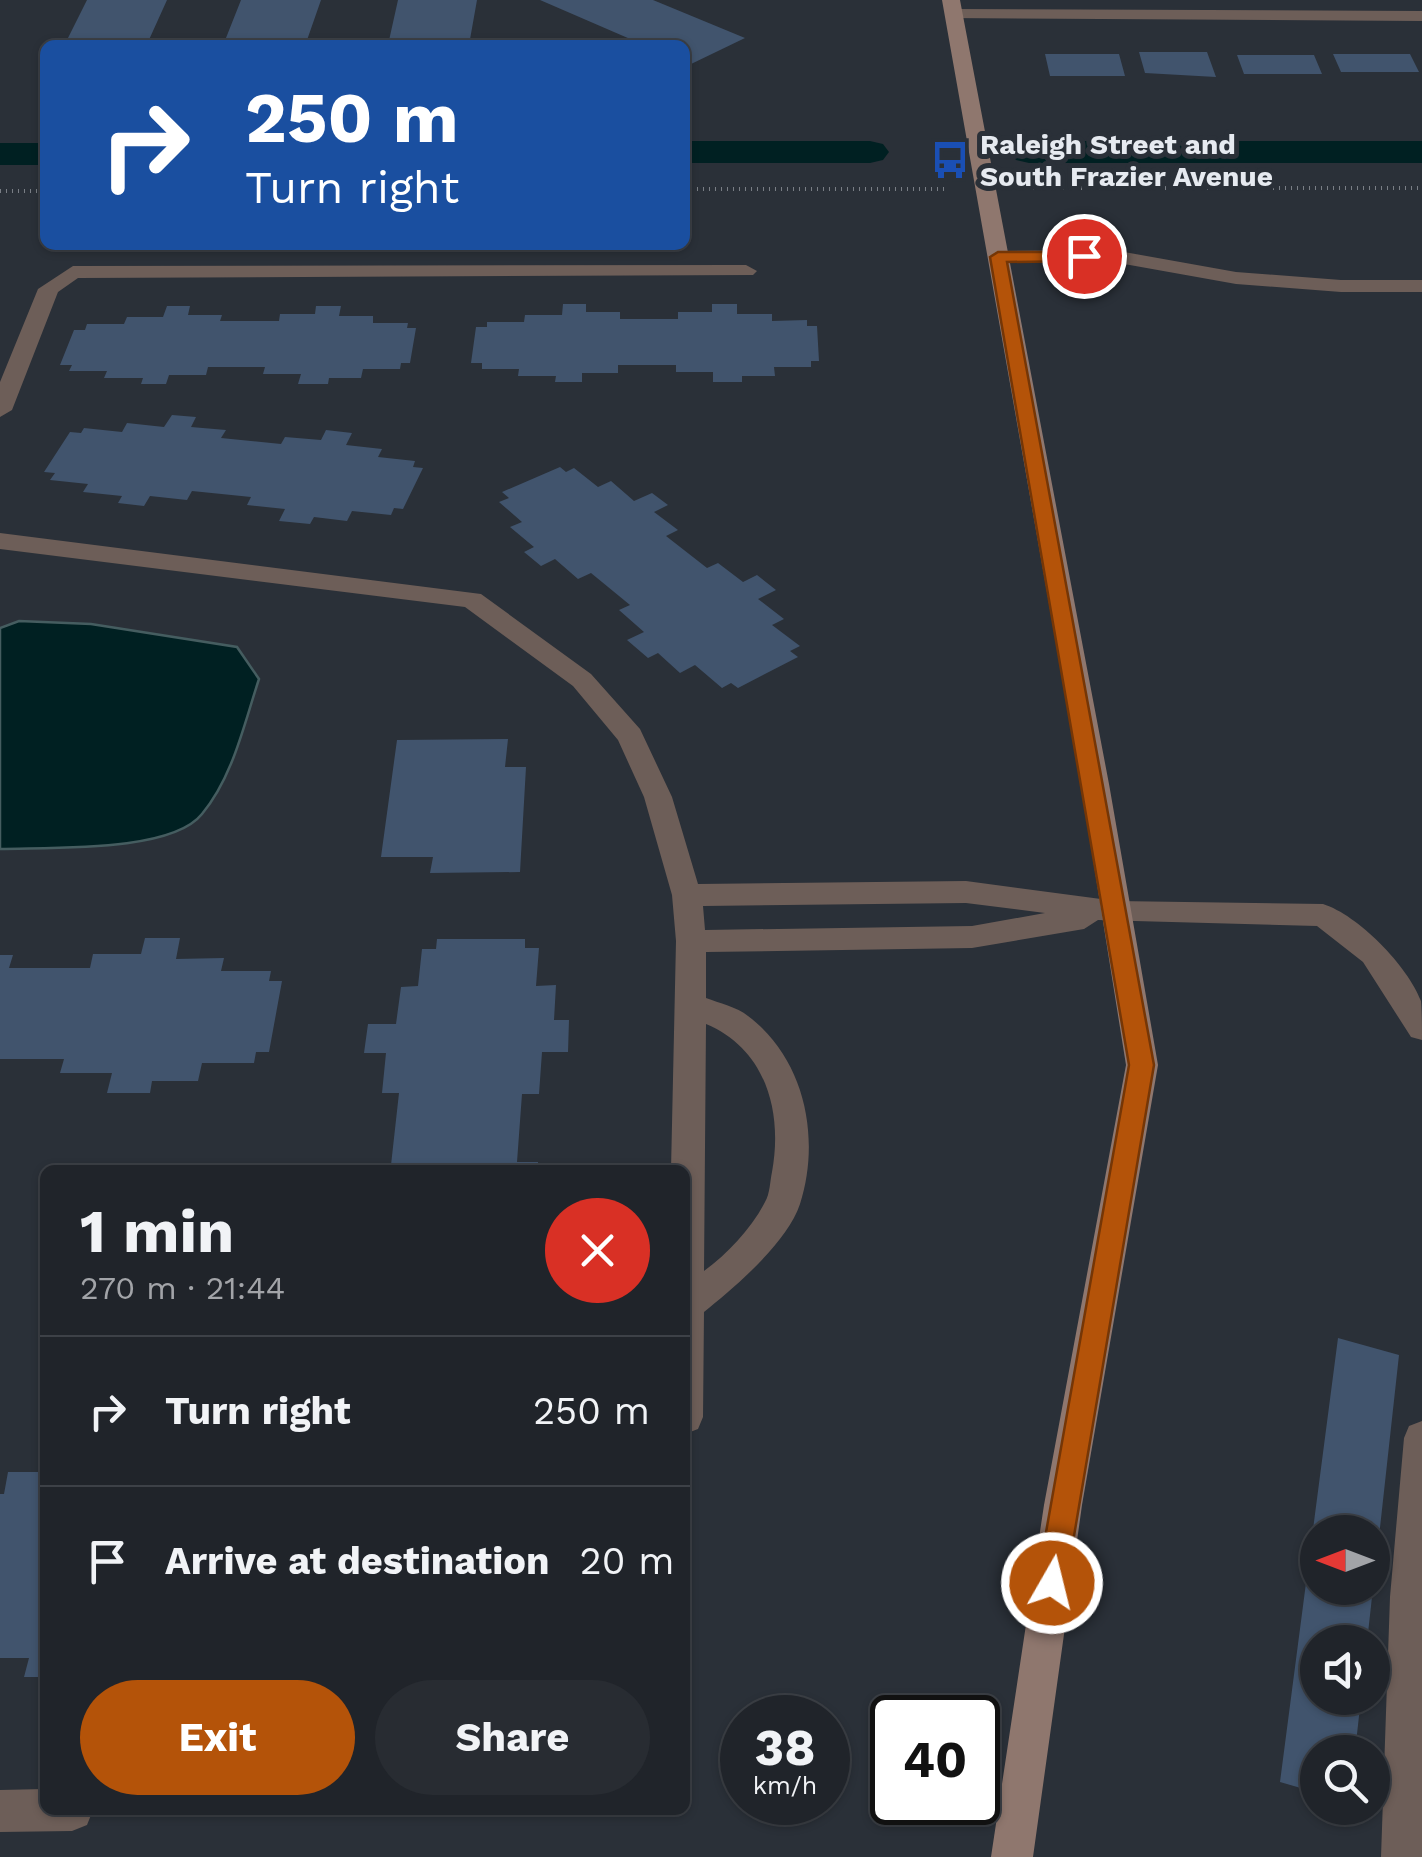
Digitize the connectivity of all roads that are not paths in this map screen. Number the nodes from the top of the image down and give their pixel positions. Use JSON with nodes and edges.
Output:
{"nodes":[{"id":1,"x":952,"y":7,"type":"edge"},
{"id":2,"x":1190,"y":8,"type":"edge"},
{"id":3,"x":1422,"y":16,"type":"edge"},
{"id":4,"x":998,"y":257,"type":"junction"},
{"id":5,"x":746,"y":271,"type":"dead end"},
{"id":6,"x":1422,"y":286,"type":"edge"},
{"id":7,"x":0,"y":410,"type":"edge"},
{"id":8,"x":0,"y":541,"type":"edge"},
{"id":9,"x":823,"y":893,"type":"junction"},
{"id":10,"x":687,"y":895,"type":"junction"},
{"id":11,"x":1116,"y":912,"type":"junction"},
{"id":12,"x":691,"y":940,"type":"junction"},
{"id":13,"x":828,"y":940,"type":"junction"},
{"id":14,"x":690,"y":1004,"type":"junction"},
{"id":15,"x":1422,"y":1028,"type":"edge"},
{"id":16,"x":688,"y":1165,"type":"edge"},
{"id":17,"x":690,"y":1303,"type":"edge"},
{"id":18,"x":1422,"y":1438,"type":"edge"},
{"id":19,"x":40,"y":1810,"type":"edge"},
{"id":20,"x":0,"y":1811,"type":"edge"},
{"id":21,"x":1012,"y":1857,"type":"edge"},
{"id":22,"x":1402,"y":1857,"type":"edge"}],
"edges":[{"from":1,"to":2,"type":"street"},
{"from":1,"to":4,"type":"street"},
{"from":2,"to":3,"type":"street"},
{"from":4,"to":6,"type":"street"},
{"from":4,"to":11,"type":"street"},
{"from":5,"to":7,"type":"street"},
{"from":8,"to":10,"type":"street"},
{"from":9,"to":10,"type":"street"},
{"from":9,"to":11,"type":"street"},
{"from":9,"to":13,"type":"street"},
{"from":10,"to":12,"type":"street"},
{"from":11,"to":13,"type":"street"},
{"from":11,"to":15,"type":"street"},
{"from":11,"to":21,"type":"street"},
{"from":12,"to":13,"type":"street"},
{"from":12,"to":14,"type":"street"},
{"from":14,"to":16,"type":"street"},
{"from":14,"to":17,"type":"street"},
{"from":18,"to":22,"type":"street"},
{"from":19,"to":20,"type":"street"}]}
